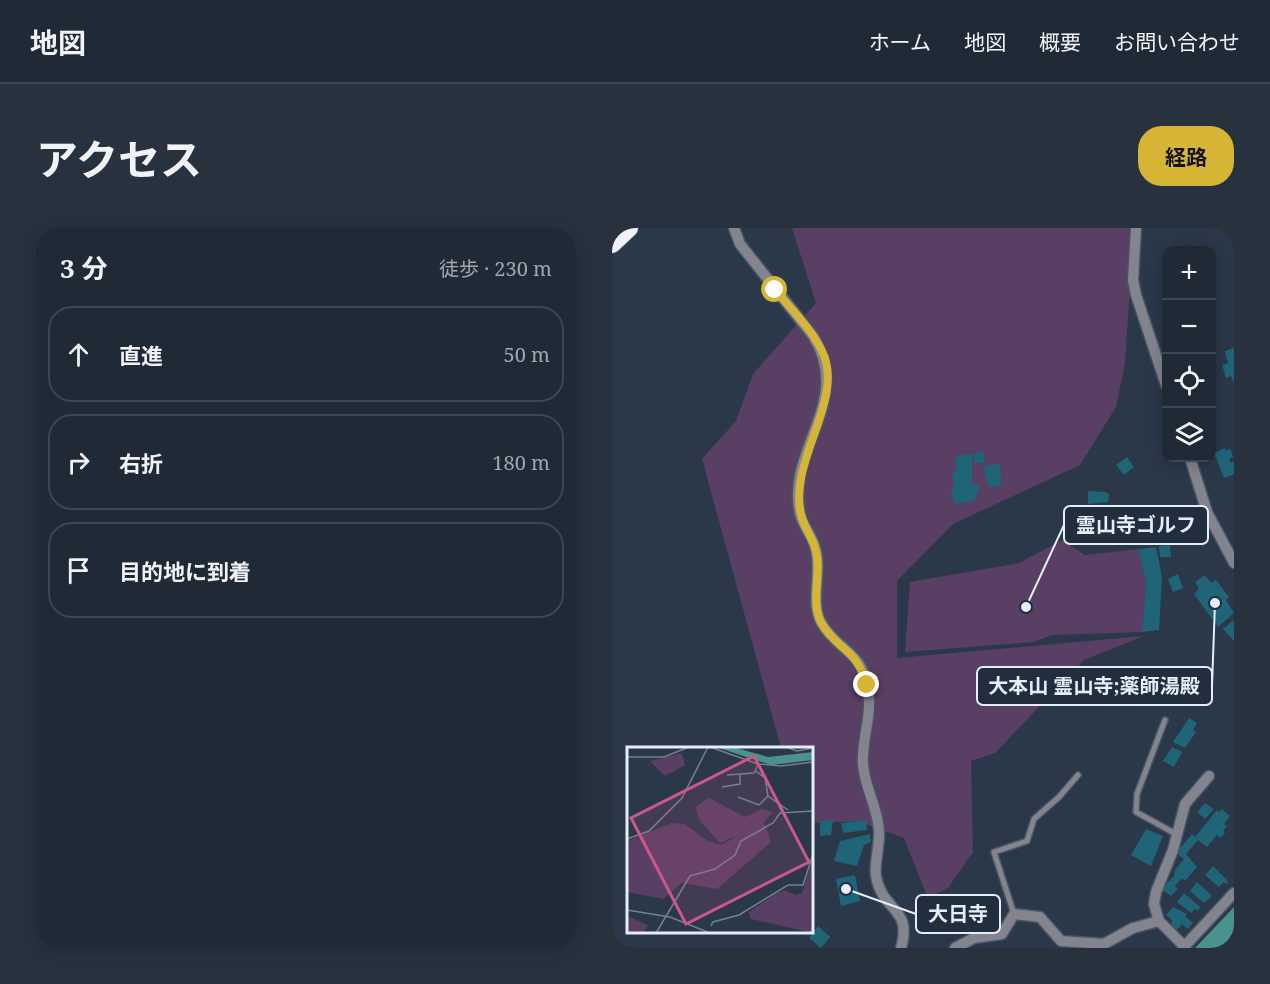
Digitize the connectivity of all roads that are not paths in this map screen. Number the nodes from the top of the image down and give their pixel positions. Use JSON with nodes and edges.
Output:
{"nodes":[{"id":1,"x":629,"y":228,"type":"edge"},
{"id":2,"x":734,"y":228,"type":"edge"},
{"id":3,"x":1136,"y":228,"type":"edge"},
{"id":4,"x":612,"y":244,"type":"edge"},
{"id":5,"x":1162,"y":370,"type":"edge"},
{"id":6,"x":1191,"y":462,"type":"edge"},
{"id":7,"x":1234,"y":563,"type":"edge"},
{"id":8,"x":1165,"y":720,"type":"dead end"},
{"id":9,"x":1078,"y":775,"type":"dead end"},
{"id":10,"x":1209,"y":776,"type":"dead end"},
{"id":11,"x":1176,"y":834,"type":"junction"},
{"id":12,"x":1234,"y":893,"type":"edge"},
{"id":13,"x":1014,"y":914,"type":"junction"},
{"id":14,"x":1159,"y":921,"type":"junction"},
{"id":15,"x":1183,"y":947,"type":"edge"},
{"id":16,"x":901,"y":948,"type":"edge"},
{"id":17,"x":954,"y":948,"type":"edge"}],
"edges":[{"from":1,"to":4,"type":"highway"},
{"from":2,"to":16,"type":"street"},
{"from":3,"to":5,"type":"street"},
{"from":6,"to":7,"type":"street"},
{"from":8,"to":11,"type":"lane"},
{"from":9,"to":13,"type":"lane"},
{"from":10,"to":11,"type":"street"},
{"from":11,"to":14,"type":"street"},
{"from":12,"to":15,"type":"street"},
{"from":13,"to":14,"type":"street"},
{"from":13,"to":17,"type":"street"},
{"from":14,"to":15,"type":"street"}]}
